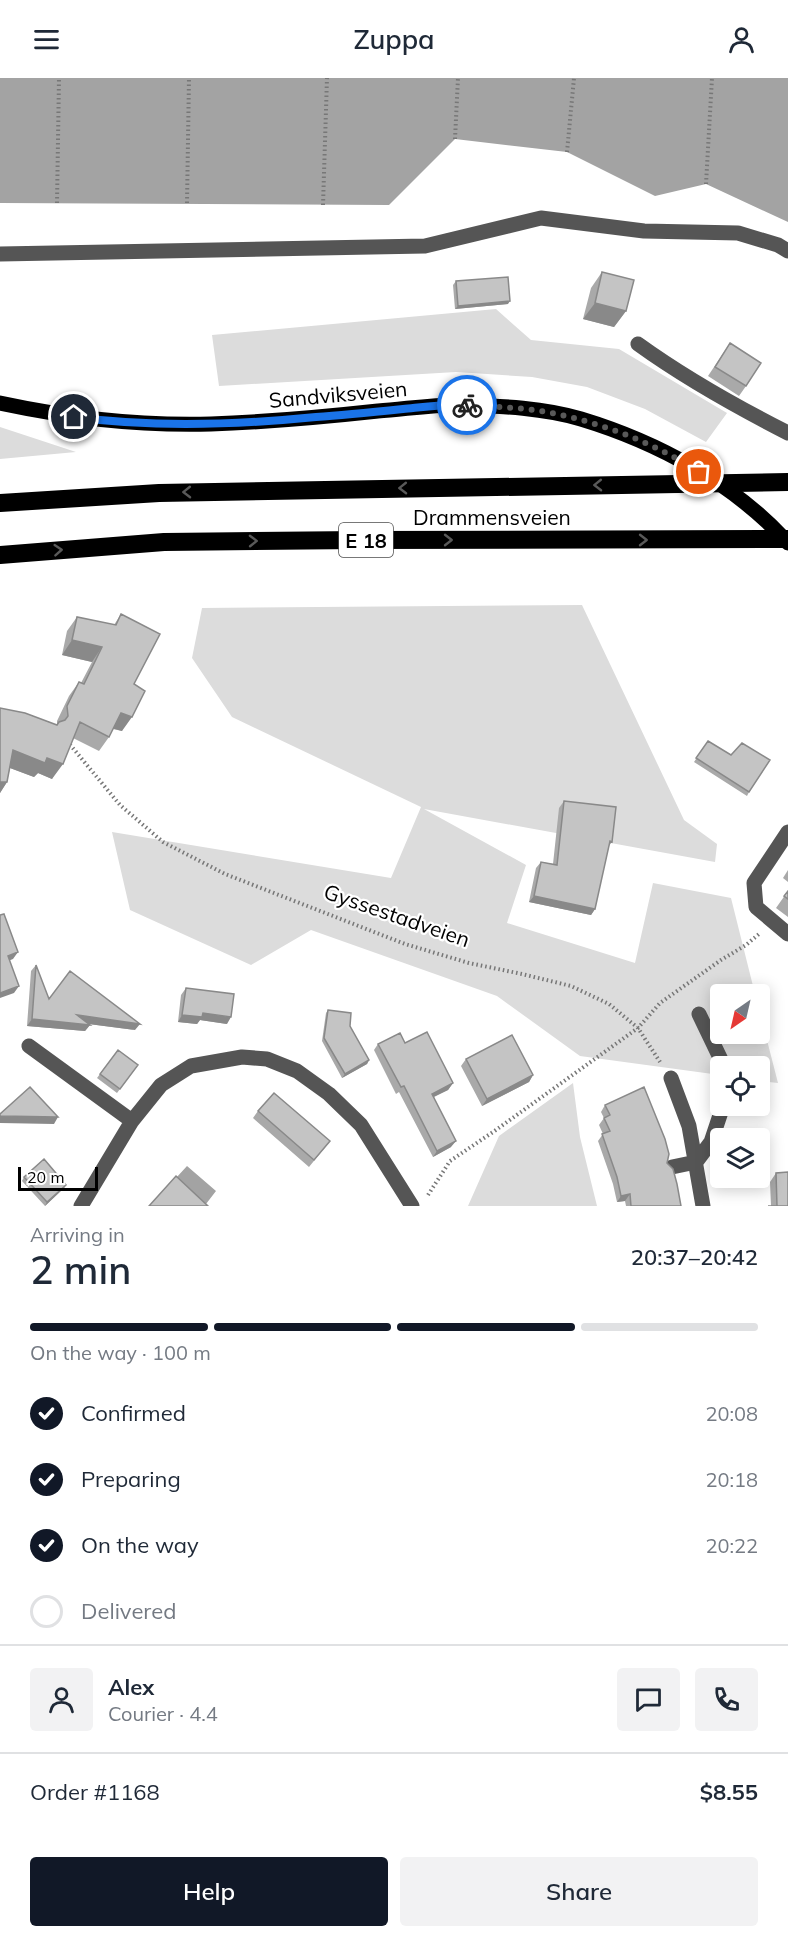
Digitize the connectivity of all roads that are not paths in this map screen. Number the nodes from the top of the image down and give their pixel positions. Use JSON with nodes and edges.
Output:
{"nodes":[{"id":1,"x":788,"y":251,"type":"edge"},
{"id":2,"x":0,"y":254,"type":"edge"},
{"id":3,"x":638,"y":344,"type":"dead end"},
{"id":4,"x":0,"y":404,"type":"edge"},
{"id":5,"x":788,"y":434,"type":"edge"},
{"id":6,"x":788,"y":482,"type":"edge"},
{"id":7,"x":0,"y":503,"type":"edge"},
{"id":8,"x":788,"y":541,"type":"edge"},
{"id":9,"x":0,"y":555,"type":"edge"},
{"id":10,"x":788,"y":832,"type":"edge"},
{"id":11,"x":788,"y":934,"type":"edge"},
{"id":12,"x":699,"y":1014,"type":"dead end"},
{"id":13,"x":29,"y":1046,"type":"dead end"},
{"id":14,"x":719,"y":1056,"type":"edge"},
{"id":15,"x":671,"y":1078,"type":"road end"},
{"id":16,"x":720,"y":1116,"type":"edge"},
{"id":17,"x":132,"y":1121,"type":"junction"},
{"id":18,"x":696,"y":1162,"type":"junction"},
{"id":19,"x":672,"y":1167,"type":"edge"},
{"id":20,"x":81,"y":1206,"type":"edge"},
{"id":21,"x":412,"y":1206,"type":"edge"},
{"id":22,"x":703,"y":1206,"type":"edge"}],
"edges":[{"from":1,"to":2,"type":"street"},
{"from":3,"to":5,"type":"street"},
{"from":4,"to":8,"type":"main road","name":"Sandviksveien"},
{"from":6,"to":7,"type":"highway","name":"Drammensveien","one_way":true},
{"from":9,"to":8,"type":"highway","name":"Drammensveien","number":"E 18","one_way":true},
{"from":10,"to":11,"type":"street"},
{"from":12,"to":14,"type":"street"},
{"from":13,"to":17,"type":"street"},
{"from":15,"to":18,"type":"street"},
{"from":16,"to":18,"type":"street"},
{"from":17,"to":20,"type":"street"},
{"from":17,"to":21,"type":"street"},
{"from":18,"to":19,"type":"street"},
{"from":18,"to":22,"type":"street"}]}
